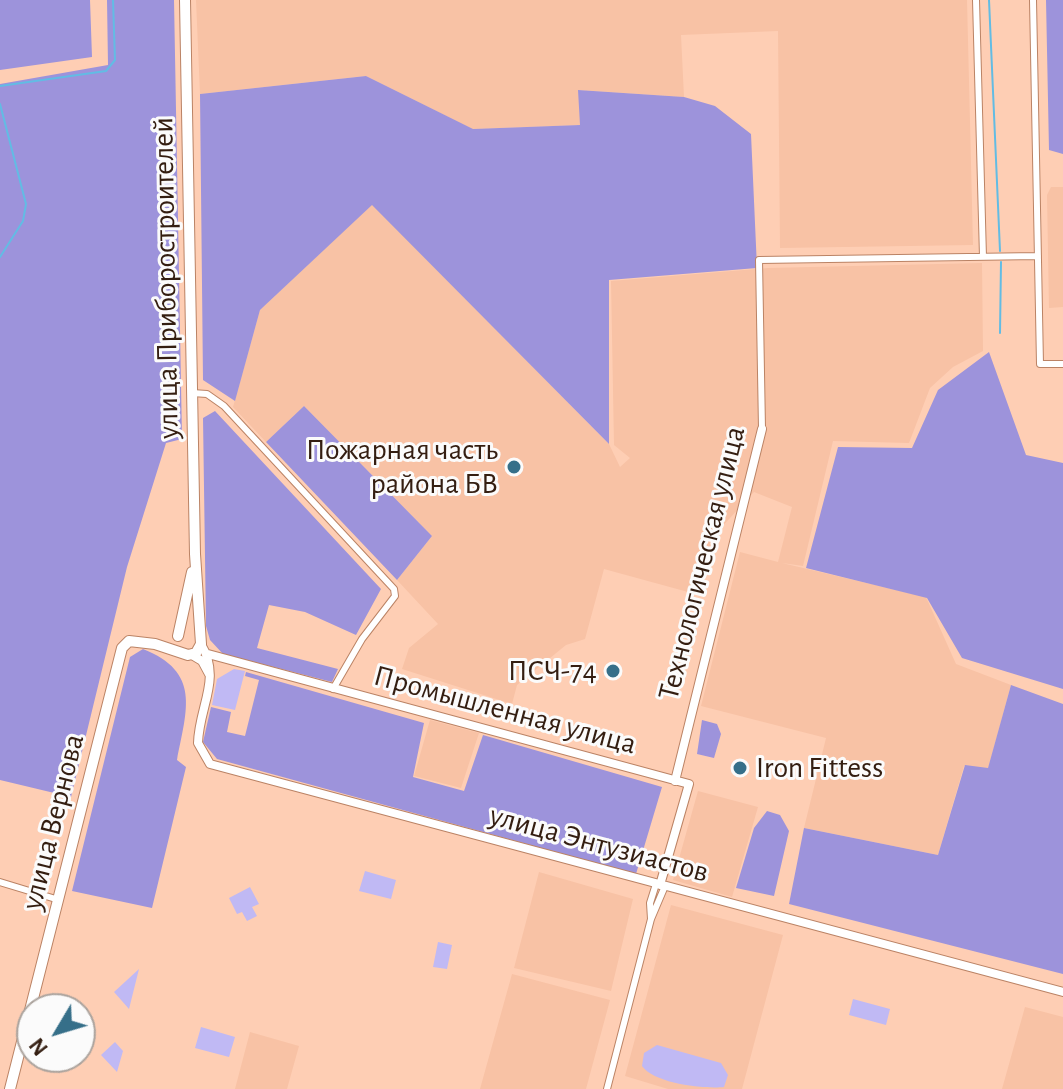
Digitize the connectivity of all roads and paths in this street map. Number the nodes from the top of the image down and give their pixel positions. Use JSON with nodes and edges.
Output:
{"nodes":[{"id":1,"x":185,"y":0,"type":"edge"},
{"id":2,"x":976,"y":0,"type":"edge"},
{"id":3,"x":1033,"y":0,"type":"edge"},
{"id":4,"x":1038,"y":256,"type":"junction"},
{"id":5,"x":983,"y":257,"type":"junction"},
{"id":6,"x":1063,"y":364,"type":"edge"},
{"id":7,"x":192,"y":393,"type":"junction"},
{"id":8,"x":762,"y":429,"type":"joint"},
{"id":9,"x":195,"y":554,"type":"junction"},
{"id":10,"x":178,"y":637,"type":"junction"},
{"id":11,"x":200,"y":640,"type":"junction"},
{"id":12,"x":155,"y":644,"type":"junction"},
{"id":13,"x":179,"y":651,"type":"junction"},
{"id":14,"x":208,"y":654,"type":"junction"},
{"id":15,"x":192,"y":655,"type":"junction"},
{"id":16,"x":210,"y":679,"type":"junction"},
{"id":17,"x":333,"y":689,"type":"junction"},
{"id":18,"x":675,"y":781,"type":"junction"},
{"id":19,"x":0,"y":882,"type":"edge"},
{"id":20,"x":660,"y":885,"type":"junction"},
{"id":21,"x":59,"y":900,"type":"junction"},
{"id":22,"x":1063,"y":992,"type":"edge"},
{"id":23,"x":10,"y":1089,"type":"edge"},
{"id":24,"x":607,"y":1089,"type":"edge"}],
"edges":[{"from":1,"to":7,"type":"main road","name":"улица Приборостроителей"},
{"from":2,"to":5,"type":"street"},
{"from":3,"to":4,"type":"street"},
{"from":4,"to":5,"type":"street"},
{"from":4,"to":6,"type":"street"},
{"from":5,"to":8,"type":"street","name":"Технологическая улица"},
{"from":7,"to":9,"type":"main road","name":"улица Приборостроителей"},
{"from":7,"to":17,"type":"street"},
{"from":8,"to":18,"type":"street","name":"Технологическая улица"},
{"from":9,"to":10,"type":"main road","name":"улица Приборостроителей"},
{"from":9,"to":11,"type":"main road","name":"улица Приборостроителей"},
{"from":10,"to":11,"type":"main road","name":"улица Вернова"},
{"from":10,"to":12,"type":"main road","name":"улица Вернова"},
{"from":10,"to":13,"type":"main road"},
{"from":11,"to":14,"type":"street"},
{"from":11,"to":15,"type":"main road"},
{"from":12,"to":13,"type":"main road"},
{"from":12,"to":21,"type":"main road","name":"улица Вернова"},
{"from":13,"to":15,"type":"main road"},
{"from":14,"to":16,"type":"street","name":"улица Энтузиастов"},
{"from":14,"to":17,"type":"street","name":"Промышленная улица"},
{"from":15,"to":16,"type":"street"},
{"from":16,"to":20,"type":"street","name":"улица Энтузиастов"},
{"from":17,"to":18,"type":"street","name":"Промышленная улица"},
{"from":18,"to":20,"type":"street"},
{"from":19,"to":21,"type":"street"},
{"from":20,"to":22,"type":"street","name":"улица Энтузиастов"},
{"from":20,"to":24,"type":"street"},
{"from":21,"to":23,"type":"main road","name":"улица Вернова"}]}
